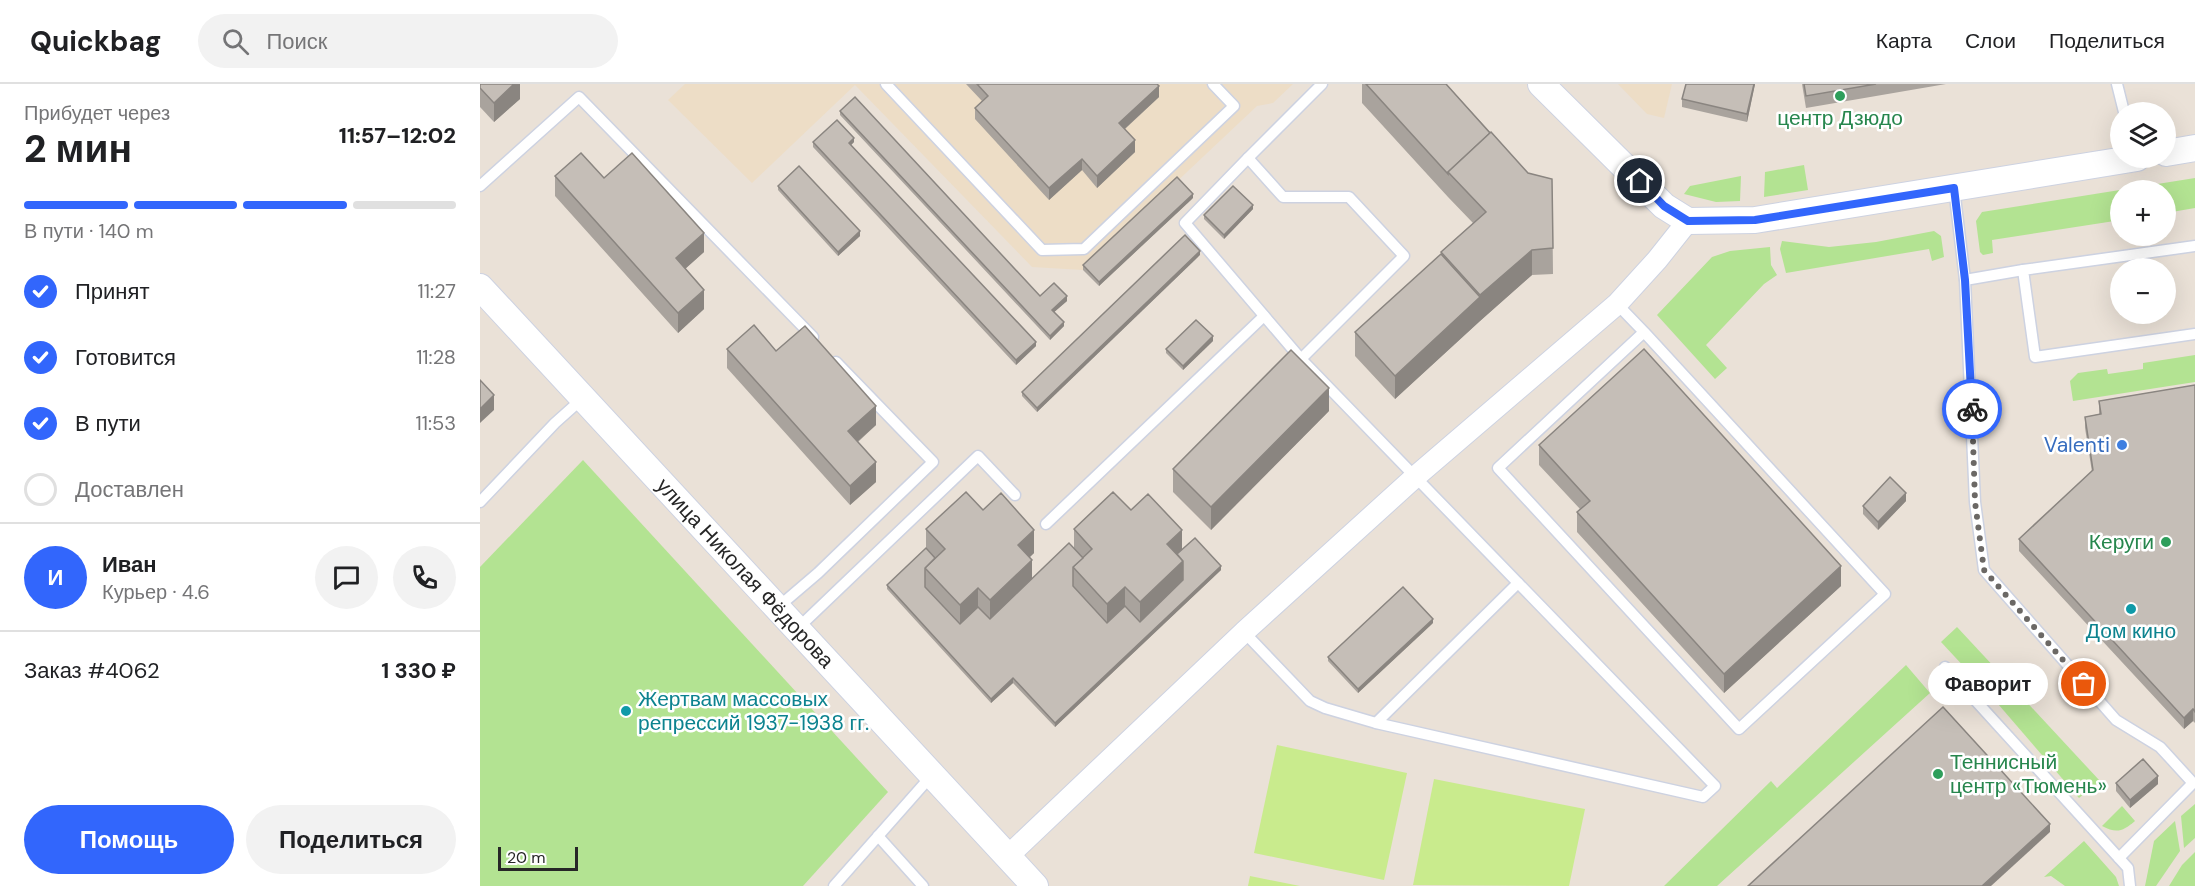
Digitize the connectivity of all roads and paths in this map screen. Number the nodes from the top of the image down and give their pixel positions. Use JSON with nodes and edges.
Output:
{"nodes":[{"id":1,"x":886,"y":84,"type":"edge"},
{"id":2,"x":1213,"y":84,"type":"edge"},
{"id":3,"x":1322,"y":84,"type":"edge"},
{"id":4,"x":1541,"y":84,"type":"edge"},
{"id":5,"x":2117,"y":84,"type":"edge"},
{"id":6,"x":2122,"y":102,"type":"edge"},
{"id":7,"x":2195,"y":148,"type":"edge"},
{"id":8,"x":2176,"y":151,"type":"edge"},
{"id":9,"x":1248,"y":158,"type":"junction"},
{"id":10,"x":2110,"y":162,"type":"edge"},
{"id":11,"x":480,"y":186,"type":"edge"},
{"id":12,"x":1954,"y":188,"type":"junction"},
{"id":13,"x":1688,"y":221,"type":"junction"},
{"id":14,"x":2195,"y":246,"type":"edge"},
{"id":15,"x":2023,"y":270,"type":"junction"},
{"id":16,"x":1965,"y":280,"type":"junction"},
{"id":17,"x":480,"y":287,"type":"edge"},
{"id":18,"x":1617,"y":304,"type":"junction"},
{"id":19,"x":1264,"y":316,"type":"junction"},
{"id":20,"x":1644,"y":332,"type":"junction"},
{"id":21,"x":2195,"y":334,"type":"edge"},
{"id":22,"x":817,"y":342,"type":"edge"},
{"id":23,"x":825,"y":351,"type":"edge"},
{"id":24,"x":1301,"y":359,"type":"junction"},
{"id":25,"x":583,"y":398,"type":"junction"},
{"id":26,"x":1415,"y":477,"type":"junction"},
{"id":27,"x":1015,"y":495,"type":"dead end"},
{"id":28,"x":480,"y":502,"type":"edge"},
{"id":29,"x":1046,"y":524,"type":"dead end"},
{"id":30,"x":1518,"y":583,"type":"junction"},
{"id":31,"x":777,"y":608,"type":"junction"},
{"id":32,"x":797,"y":629,"type":"junction"},
{"id":33,"x":1244,"y":632,"type":"junction"},
{"id":34,"x":1945,"y":667,"type":"dead end"},
{"id":35,"x":1376,"y":723,"type":"junction"},
{"id":36,"x":932,"y":775,"type":"junction"},
{"id":37,"x":2194,"y":782,"type":"edge"},
{"id":38,"x":878,"y":836,"type":"junction"},
{"id":39,"x":1008,"y":856,"type":"junction"},
{"id":40,"x":2118,"y":858,"type":"junction"},
{"id":41,"x":1029,"y":884,"type":"edge"},
{"id":42,"x":834,"y":886,"type":"edge"},
{"id":43,"x":922,"y":886,"type":"edge"},
{"id":44,"x":2130,"y":886,"type":"edge"}],
"edges":[{"from":1,"to":2,"type":"lane"},
{"from":3,"to":9,"type":"lane"},
{"from":4,"to":13,"type":"street"},
{"from":5,"to":6,"type":"lane"},
{"from":7,"to":8,"type":"street"},
{"from":9,"to":19,"type":"lane"},
{"from":9,"to":24,"type":"lane"},
{"from":10,"to":12,"type":"street"},
{"from":11,"to":22,"type":"lane"},
{"from":12,"to":13,"type":"street"},
{"from":12,"to":16,"type":"lane"},
{"from":13,"to":18,"type":"street"},
{"from":14,"to":15,"type":"lane"},
{"from":15,"to":16,"type":"lane"},
{"from":15,"to":21,"type":"lane"},
{"from":16,"to":37,"type":"lane"},
{"from":17,"to":25,"type":"street","name":"улица Николая Фёдорова"},
{"from":18,"to":20,"type":"lane"},
{"from":18,"to":26,"type":"street"},
{"from":19,"to":24,"type":"lane"},
{"from":19,"to":29,"type":"lane"},
{"from":20,"to":20,"type":"lane"},
{"from":23,"to":31,"type":"lane"},
{"from":24,"to":26,"type":"lane"},
{"from":25,"to":28,"type":"lane"},
{"from":25,"to":31,"type":"street","name":"улица Николая Фёдорова"},
{"from":26,"to":30,"type":"lane"},
{"from":26,"to":33,"type":"street"},
{"from":27,"to":32,"type":"lane"},
{"from":30,"to":35,"type":"lane"},
{"from":30,"to":35,"type":"lane"},
{"from":31,"to":32,"type":"street","name":"улица Николая Фёдорова"},
{"from":32,"to":36,"type":"street","name":"улица Николая Фёдорова"},
{"from":33,"to":35,"type":"lane"},
{"from":33,"to":39,"type":"street"},
{"from":34,"to":40,"type":"lane"},
{"from":36,"to":38,"type":"lane"},
{"from":36,"to":39,"type":"street","name":"улица Николая Фёдорова"},
{"from":37,"to":40,"type":"lane"},
{"from":38,"to":42,"type":"lane"},
{"from":38,"to":43,"type":"lane"},
{"from":39,"to":41,"type":"street","name":"улица Николая Фёдорова"},
{"from":40,"to":44,"type":"lane"}]}
